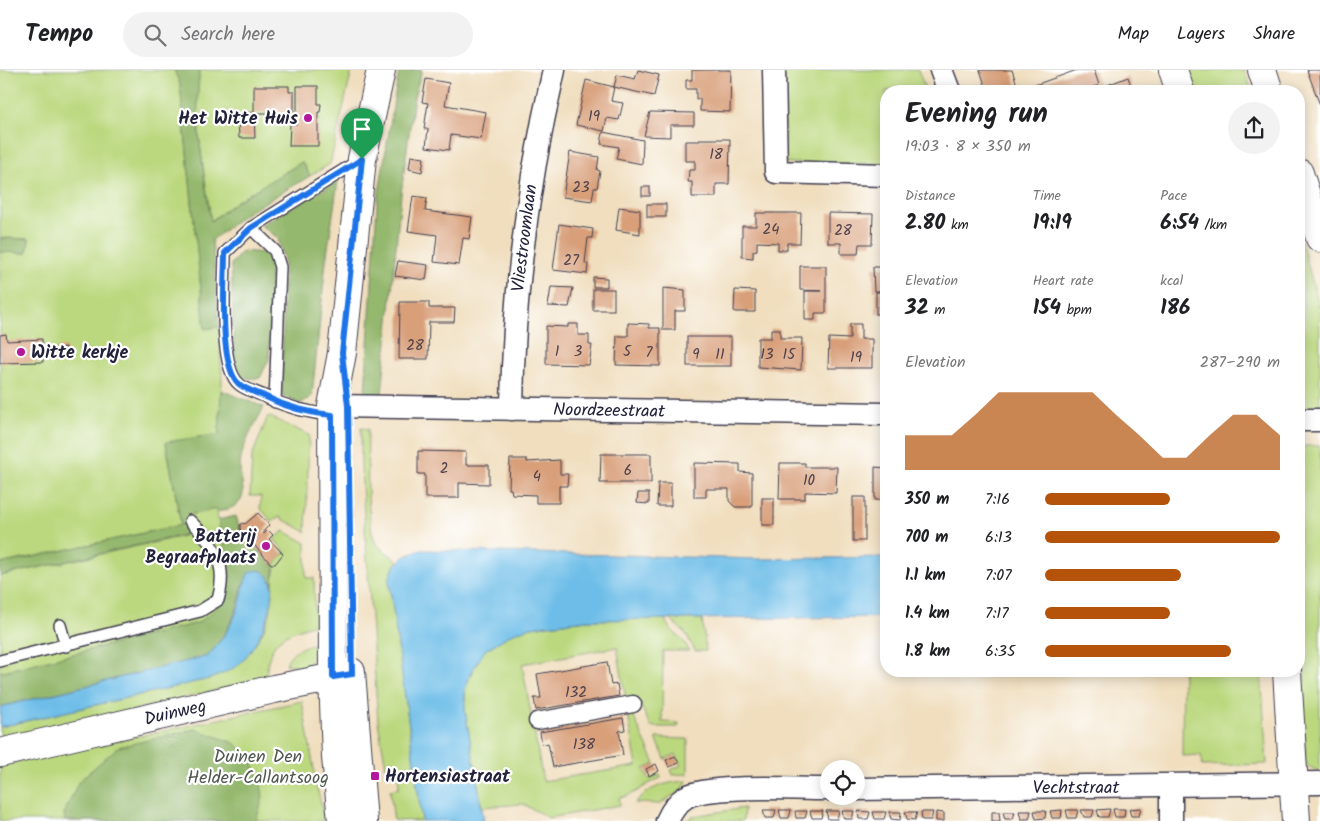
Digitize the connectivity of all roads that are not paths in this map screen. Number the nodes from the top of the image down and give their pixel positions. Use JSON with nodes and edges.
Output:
{"nodes":[{"id":1,"x":381,"y":70,"type":"edge"},
{"id":2,"x":554,"y":70,"type":"edge"},
{"id":3,"x":774,"y":70,"type":"edge"},
{"id":4,"x":941,"y":70,"type":"edge"},
{"id":5,"x":1173,"y":70,"type":"edge"},
{"id":6,"x":1262,"y":70,"type":"edge"},
{"id":7,"x":947,"y":85,"type":"edge"},
{"id":8,"x":1178,"y":85,"type":"edge"},
{"id":9,"x":1267,"y":85,"type":"edge"},
{"id":10,"x":362,"y":159,"type":"junction"},
{"id":11,"x":880,"y":175,"type":"edge"},
{"id":12,"x":1305,"y":192,"type":"edge"},
{"id":13,"x":251,"y":228,"type":"junction"},
{"id":14,"x":1320,"y":238,"type":"edge"},
{"id":15,"x":275,"y":402,"type":"junction"},
{"id":16,"x":337,"y":409,"type":"junction"},
{"id":17,"x":512,"y":409,"type":"junction"},
{"id":18,"x":880,"y":414,"type":"edge"},
{"id":19,"x":1305,"y":420,"type":"edge"},
{"id":20,"x":1320,"y":420,"type":"edge"},
{"id":21,"x":190,"y":521,"type":"dead end"},
{"id":22,"x":60,"y":625,"type":"dead end"},
{"id":23,"x":66,"y":646,"type":"junction"},
{"id":24,"x":0,"y":661,"type":"edge"},
{"id":25,"x":342,"y":675,"type":"junction"},
{"id":26,"x":1288,"y":677,"type":"edge"},
{"id":27,"x":633,"y":704,"type":"dead end"},
{"id":28,"x":537,"y":721,"type":"dead end"},
{"id":29,"x":0,"y":753,"type":"edge"},
{"id":30,"x":1307,"y":783,"type":"edge"},
{"id":31,"x":1171,"y":786,"type":"junction"},
{"id":32,"x":820,"y":789,"type":"edge"},
{"id":33,"x":865,"y":789,"type":"edge"},
{"id":34,"x":342,"y":821,"type":"edge"},
{"id":35,"x":363,"y":821,"type":"edge"},
{"id":36,"x":667,"y":821,"type":"edge"},
{"id":37,"x":1171,"y":821,"type":"edge"},
{"id":38,"x":1296,"y":821,"type":"edge"}],
"edges":[{"from":1,"to":10,"type":"street"},
{"from":2,"to":17,"type":"street","name":"Vliestroomlaan"},
{"from":3,"to":11,"type":"street"},
{"from":4,"to":7,"type":"street"},
{"from":5,"to":8,"type":"street"},
{"from":6,"to":9,"type":"street"},
{"from":10,"to":13,"type":"lane"},
{"from":10,"to":16,"type":"street"},
{"from":12,"to":14,"type":"street"},
{"from":13,"to":15,"type":"lane"},
{"from":13,"to":15,"type":"lane"},
{"from":15,"to":16,"type":"lane"},
{"from":16,"to":17,"type":"street","name":"Noordzeestraat"},
{"from":16,"to":25,"type":"street"},
{"from":17,"to":18,"type":"street","name":"Noordzeestraat"},
{"from":19,"to":20,"type":"street"},
{"from":21,"to":23,"type":"lane"},
{"from":22,"to":23,"type":"lane"},
{"from":23,"to":24,"type":"lane"},
{"from":25,"to":29,"type":"street","name":"Duinweg"},
{"from":25,"to":34,"type":"street"},
{"from":25,"to":35,"type":"street"},
{"from":26,"to":30,"type":"street"},
{"from":27,"to":28,"type":"street"},
{"from":30,"to":31,"type":"street","name":"Vechtstraat"},
{"from":30,"to":38,"type":"street"},
{"from":31,"to":33,"type":"street","name":"Vechtstraat"},
{"from":31,"to":37,"type":"street"},
{"from":32,"to":36,"type":"street"}]}
